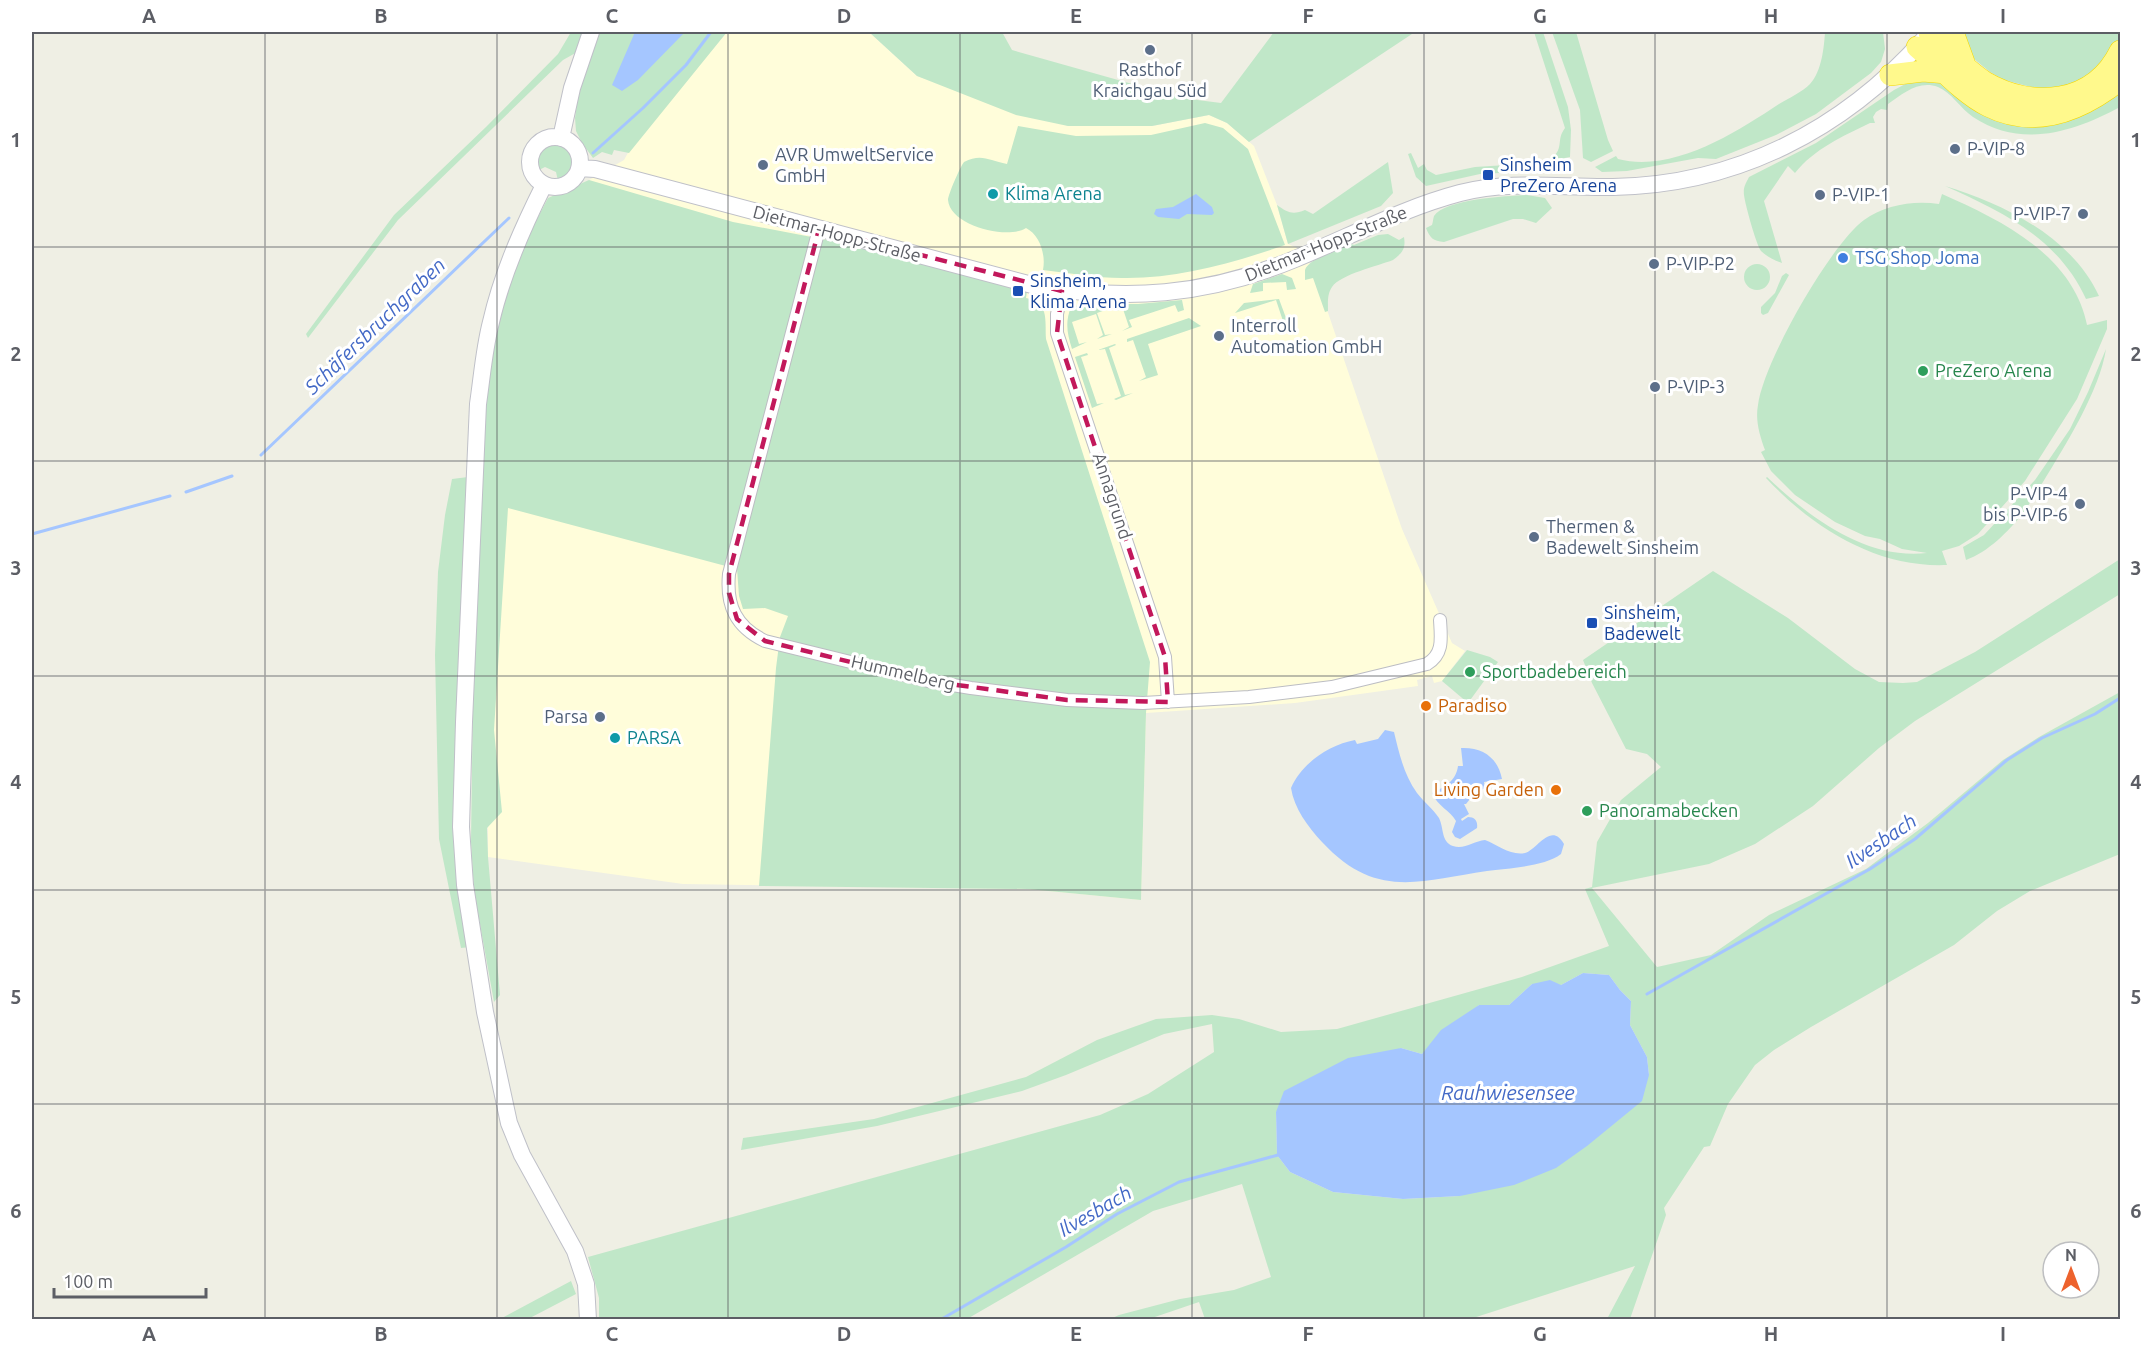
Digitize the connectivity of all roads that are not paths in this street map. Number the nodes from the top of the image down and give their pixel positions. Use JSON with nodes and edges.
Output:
{"nodes":[{"id":1,"x":591,"y":32,"type":"edge"},
{"id":2,"x":1953,"y":32,"type":"edge"},
{"id":3,"x":1926,"y":37,"type":"edge"},
{"id":4,"x":2121,"y":51,"type":"edge"},
{"id":5,"x":1956,"y":69,"type":"junction"},
{"id":6,"x":1890,"y":75,"type":"junction"},
{"id":7,"x":2121,"y":80,"type":"edge"},
{"id":8,"x":561,"y":138,"type":"junction"},
{"id":9,"x":579,"y":168,"type":"junction"},
{"id":10,"x":544,"y":185,"type":"junction"},
{"id":11,"x":819,"y":229,"type":"junction"},
{"id":12,"x":1062,"y":291,"type":"junction"},
{"id":13,"x":1440,"y":620,"type":"dead end"},
{"id":14,"x":1168,"y":702,"type":"junction"},
{"id":15,"x":588,"y":1320,"type":"edge"}],
"edges":[{"from":1,"to":8,"type":"main road"},
{"from":2,"to":5,"type":"highway"},
{"from":3,"to":5,"type":"highway"},
{"from":3,"to":6,"type":"main road","name":"Dietmar-Hopp-Straße"},
{"from":4,"to":5,"type":"highway"},
{"from":5,"to":6,"type":"highway"},
{"from":5,"to":7,"type":"highway"},
{"from":6,"to":12,"type":"main road","name":"Dietmar-Hopp-Straße"},
{"from":8,"to":9,"type":"main road"},
{"from":8,"to":10,"type":"main road"},
{"from":9,"to":10,"type":"main road"},
{"from":9,"to":11,"type":"main road","name":"Dietmar-Hopp-Straße"},
{"from":10,"to":15,"type":"main road"},
{"from":11,"to":12,"type":"main road","name":"Dietmar-Hopp-Straße"},
{"from":11,"to":14,"type":"street","name":"Hummelberg"},
{"from":12,"to":14,"type":"street","name":"Annagrund"},
{"from":13,"to":14,"type":"street","name":"Hummelberg"}]}
